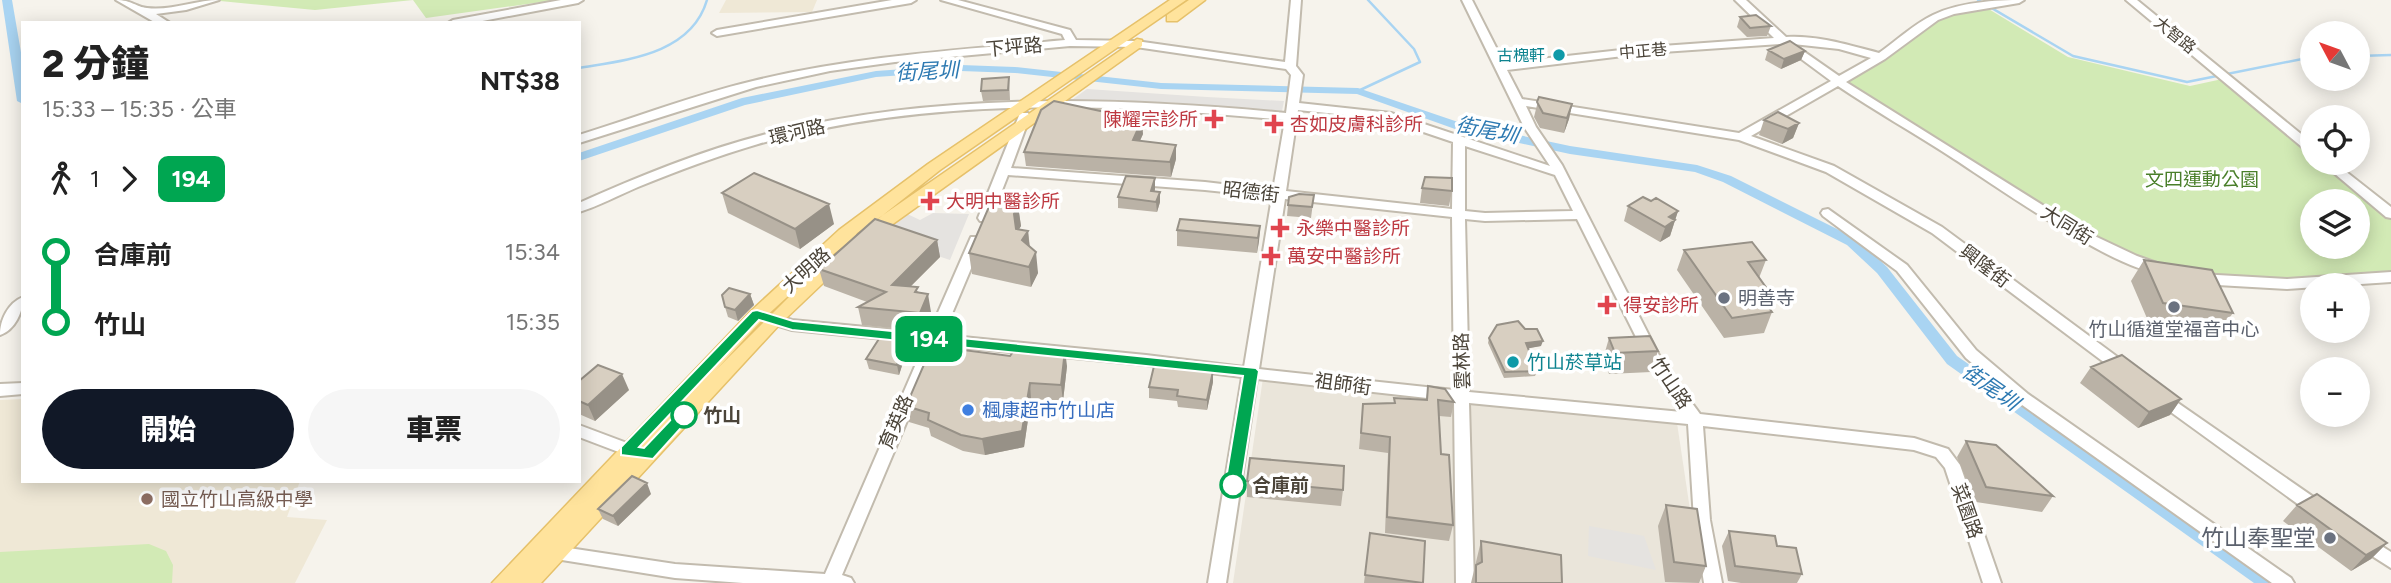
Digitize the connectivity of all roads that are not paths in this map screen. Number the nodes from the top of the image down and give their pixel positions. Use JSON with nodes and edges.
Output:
{"nodes":[{"id":1,"x":121,"y":0,"type":"edge"},
{"id":2,"x":214,"y":0,"type":"edge"},
{"id":3,"x":578,"y":0,"type":"edge"},
{"id":4,"x":911,"y":0,"type":"edge"},
{"id":5,"x":946,"y":0,"type":"edge"},
{"id":6,"x":1179,"y":0,"type":"edge"},
{"id":7,"x":1198,"y":0,"type":"edge"},
{"id":8,"x":1467,"y":0,"type":"edge"},
{"id":9,"x":1740,"y":0,"type":"edge"},
{"id":10,"x":2019,"y":0,"type":"edge"},
{"id":11,"x":2131,"y":0,"type":"edge"},
{"id":12,"x":1297,"y":1,"type":"edge"},
{"id":13,"x":144,"y":12,"type":"junction"},
{"id":14,"x":161,"y":21,"type":"edge"},
{"id":15,"x":464,"y":21,"type":"edge"},
{"id":16,"x":717,"y":33,"type":"dead end"},
{"id":17,"x":1785,"y":41,"type":"junction"},
{"id":18,"x":1072,"y":43,"type":"junction"},
{"id":19,"x":1136,"y":44,"type":"junction"},
{"id":20,"x":1115,"y":52,"type":"junction"},
{"id":21,"x":1881,"y":57,"type":"junction"},
{"id":22,"x":1502,"y":67,"type":"junction"},
{"id":23,"x":1294,"y":71,"type":"junction"},
{"id":24,"x":1840,"y":81,"type":"junction"},
{"id":25,"x":1520,"y":102,"type":"junction"},
{"id":26,"x":1050,"y":106,"type":"junction"},
{"id":27,"x":1292,"y":111,"type":"junction"},
{"id":28,"x":1024,"y":115,"type":"junction"},
{"id":29,"x":1741,"y":137,"type":"junction"},
{"id":30,"x":581,"y":138,"type":"edge"},
{"id":31,"x":1459,"y":139,"type":"junction"},
{"id":32,"x":2300,"y":139,"type":"edge"},
{"id":33,"x":1557,"y":167,"type":"junction"},
{"id":34,"x":1006,"y":171,"type":"junction"},
{"id":35,"x":2344,"y":175,"type":"edge"},
{"id":36,"x":1279,"y":194,"type":"junction"},
{"id":37,"x":581,"y":207,"type":"edge"},
{"id":38,"x":1458,"y":214,"type":"junction"},
{"id":39,"x":1828,"y":214,"type":"dead end"},
{"id":40,"x":2391,"y":214,"type":"edge"},
{"id":41,"x":1579,"y":215,"type":"junction"},
{"id":42,"x":2391,"y":277,"type":"edge"},
{"id":43,"x":21,"y":304,"type":"edge"},
{"id":44,"x":765,"y":317,"type":"junction"},
{"id":45,"x":0,"y":330,"type":"edge"},
{"id":46,"x":933,"y":339,"type":"junction"},
{"id":47,"x":1251,"y":371,"type":"junction"},
{"id":48,"x":21,"y":388,"type":"edge"},
{"id":49,"x":0,"y":390,"type":"edge"},
{"id":50,"x":1463,"y":396,"type":"junction"},
{"id":51,"x":1695,"y":419,"type":"junction"},
{"id":52,"x":581,"y":432,"type":"edge"},
{"id":53,"x":1930,"y":448,"type":"joint"},
{"id":54,"x":626,"y":451,"type":"junction"},
{"id":55,"x":647,"y":454,"type":"junction"},
{"id":56,"x":543,"y":552,"type":"junction"},
{"id":57,"x":2391,"y":562,"type":"edge"},
{"id":58,"x":835,"y":582,"type":"edge"},
{"id":59,"x":503,"y":583,"type":"edge"},
{"id":60,"x":527,"y":583,"type":"edge"},
{"id":61,"x":1217,"y":583,"type":"edge"},
{"id":62,"x":1465,"y":583,"type":"edge"},
{"id":63,"x":1713,"y":583,"type":"edge"},
{"id":64,"x":1992,"y":583,"type":"edge"},
{"id":65,"x":2285,"y":583,"type":"edge"}],
"edges":[{"from":1,"to":13,"type":"street"},
{"from":2,"to":13,"type":"street"},
{"from":3,"to":15,"type":"street"},
{"from":4,"to":16,"type":"street"},
{"from":5,"to":18,"type":"street"},
{"from":6,"to":20,"type":"main road"},
{"from":7,"to":19,"type":"main road"},
{"from":8,"to":22,"type":"street"},
{"from":9,"to":17,"type":"street"},
{"from":10,"to":21,"type":"street"},
{"from":11,"to":32,"type":"street","name":"大智路"},
{"from":12,"to":23,"type":"street"},
{"from":13,"to":14,"type":"street"},
{"from":17,"to":21,"type":"street","name":"中正巷"},
{"from":17,"to":22,"type":"street","name":"中正巷"},
{"from":17,"to":24,"type":"street","name":"大同街"},
{"from":18,"to":20,"type":"street","name":"下坪路"},
{"from":18,"to":30,"type":"street","name":"下坪路"},
{"from":19,"to":20,"type":"main road"},
{"from":19,"to":23,"type":"street"},
{"from":20,"to":26,"type":"main road","name":"大明路"},
{"from":20,"to":28,"type":"main road","name":"大明路"},
{"from":21,"to":24,"type":"street"},
{"from":22,"to":25,"type":"street"},
{"from":23,"to":27,"type":"street"},
{"from":24,"to":29,"type":"street"},
{"from":24,"to":42,"type":"street","name":"大同街"},
{"from":25,"to":29,"type":"street","name":"興隆街"},
{"from":25,"to":33,"type":"street","name":"竹山路"},
{"from":26,"to":27,"type":"street"},
{"from":26,"to":28,"type":"main road","name":"大明路"},
{"from":27,"to":31,"type":"street"},
{"from":27,"to":36,"type":"street"},
{"from":28,"to":34,"type":"street","name":"育英路"},
{"from":28,"to":37,"type":"street","name":"環河路"},
{"from":28,"to":44,"type":"main road","name":"大明路"},
{"from":29,"to":57,"type":"street","name":"興隆街"},
{"from":31,"to":33,"type":"street"},
{"from":31,"to":38,"type":"street","name":"雲林路"},
{"from":33,"to":41,"type":"street","name":"竹山路"},
{"from":34,"to":36,"type":"street","name":"昭德街"},
{"from":34,"to":46,"type":"street","name":"育英路"},
{"from":35,"to":40,"type":"street"},
{"from":36,"to":38,"type":"street","name":"昭德街"},
{"from":36,"to":47,"type":"street"},
{"from":38,"to":41,"type":"street","name":"昭德街"},
{"from":38,"to":50,"type":"street","name":"雲林路"},
{"from":39,"to":65,"type":"street"},
{"from":41,"to":51,"type":"street","name":"竹山路"},
{"from":43,"to":45,"type":"street"},
{"from":44,"to":46,"type":"street","name":"祖師街"},
{"from":44,"to":54,"type":"main road","name":"大明路"},
{"from":44,"to":55,"type":"main road","name":"大明路"},
{"from":46,"to":47,"type":"street","name":"祖師街"},
{"from":46,"to":58,"type":"street","name":"育英路"},
{"from":47,"to":50,"type":"street","name":"祖師街"},
{"from":47,"to":61,"type":"street"},
{"from":48,"to":49,"type":"street"},
{"from":50,"to":51,"type":"street","name":"祖師街"},
{"from":50,"to":62,"type":"street","name":"雲林路"},
{"from":51,"to":53,"type":"street","name":"祖師街"},
{"from":51,"to":63,"type":"street","name":"竹山路"},
{"from":52,"to":54,"type":"street"},
{"from":53,"to":64,"type":"street","name":"菜園路"},
{"from":54,"to":55,"type":"street"},
{"from":54,"to":56,"type":"main road","name":"大明路"},
{"from":55,"to":56,"type":"main road","name":"大明路"},
{"from":56,"to":58,"type":"street"},
{"from":56,"to":59,"type":"main road","name":"大明路"},
{"from":56,"to":60,"type":"main road","name":"大明路"}]}
